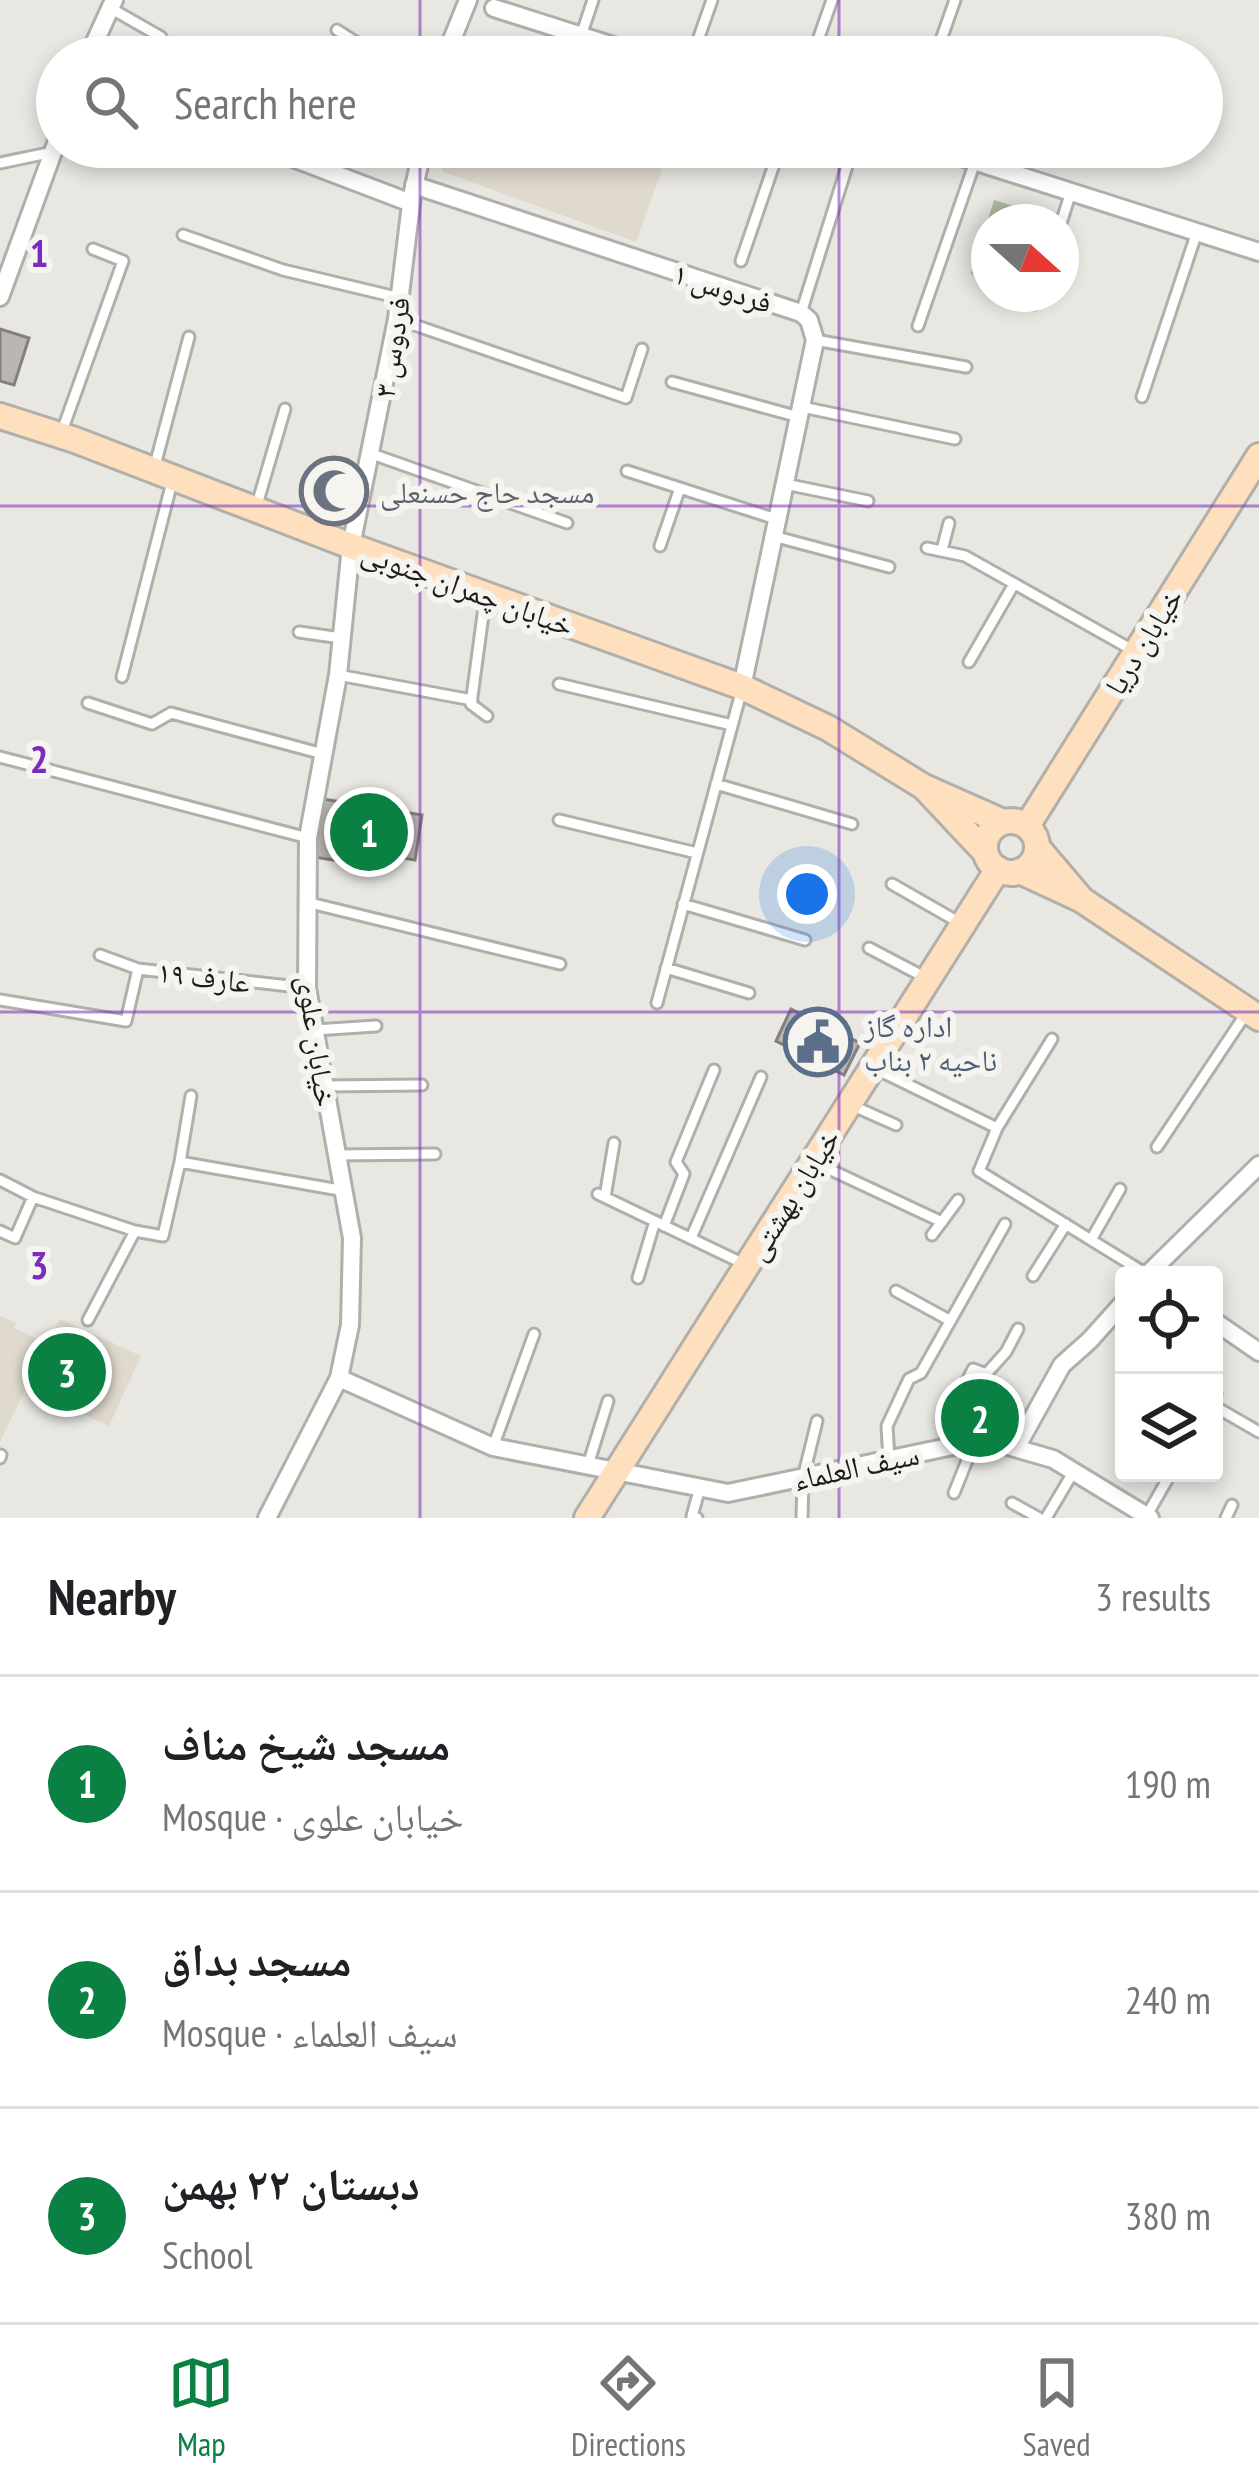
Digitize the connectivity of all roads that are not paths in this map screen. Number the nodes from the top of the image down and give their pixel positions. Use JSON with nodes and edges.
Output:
{"nodes":[{"id":1,"x":468,"y":0,"type":"edge"},
{"id":2,"x":593,"y":0,"type":"edge"},
{"id":3,"x":712,"y":0,"type":"edge"},
{"id":4,"x":832,"y":0,"type":"edge"},
{"id":5,"x":955,"y":0,"type":"edge"},
{"id":6,"x":113,"y":4,"type":"edge"},
{"id":7,"x":494,"y":8,"type":"dead end"},
{"id":8,"x":337,"y":30,"type":"dead end"},
{"id":9,"x":98,"y":36,"type":"edge"},
{"id":10,"x":160,"y":36,"type":"edge"},
{"id":11,"x":346,"y":36,"type":"edge"},
{"id":12,"x":454,"y":36,"type":"edge"},
{"id":13,"x":581,"y":36,"type":"joint"},
{"id":14,"x":699,"y":36,"type":"edge"},
{"id":15,"x":819,"y":36,"type":"edge"},
{"id":16,"x":942,"y":36,"type":"edge"},
{"id":17,"x":36,"y":153,"type":"edge"},
{"id":18,"x":0,"y":163,"type":"edge"},
{"id":19,"x":47,"y":168,"type":"edge"},
{"id":20,"x":322,"y":168,"type":"edge"},
{"id":21,"x":419,"y":168,"type":"edge"},
{"id":22,"x":774,"y":168,"type":"edge"},
{"id":23,"x":846,"y":168,"type":"edge"},
{"id":24,"x":973,"y":168,"type":"edge"},
{"id":25,"x":994,"y":168,"type":"edge"},
{"id":26,"x":1071,"y":192,"type":"junction"},
{"id":27,"x":413,"y":194,"type":"junction"},
{"id":28,"x":1067,"y":204,"type":"edge"},
{"id":29,"x":1196,"y":232,"type":"junction"},
{"id":30,"x":183,"y":235,"type":"dead end"},
{"id":31,"x":93,"y":250,"type":"dead end"},
{"id":32,"x":1259,"y":252,"type":"edge"},
{"id":33,"x":741,"y":261,"type":"dead end"},
{"id":34,"x":0,"y":297,"type":"edge"},
{"id":35,"x":400,"y":298,"type":"junction"},
{"id":36,"x":801,"y":313,"type":"junction"},
{"id":37,"x":397,"y":320,"type":"junction"},
{"id":38,"x":918,"y":326,"type":"dead end"},
{"id":39,"x":189,"y":337,"type":"dead end"},
{"id":40,"x":815,"y":340,"type":"junction"},
{"id":41,"x":642,"y":349,"type":"dead end"},
{"id":42,"x":966,"y":367,"type":"dead end"},
{"id":43,"x":672,"y":382,"type":"dead end"},
{"id":44,"x":1142,"y":397,"type":"dead end"},
{"id":45,"x":285,"y":409,"type":"dead end"},
{"id":46,"x":800,"y":412,"type":"junction"},
{"id":47,"x":0,"y":416,"type":"edge"},
{"id":48,"x":61,"y":435,"type":"junction"},
{"id":49,"x":956,"y":440,"type":"dead end"},
{"id":50,"x":372,"y":454,"type":"junction"},
{"id":51,"x":1259,"y":456,"type":"edge"},
{"id":52,"x":627,"y":471,"type":"dead end"},
{"id":53,"x":164,"y":473,"type":"junction"},
{"id":54,"x":784,"y":484,"type":"junction"},
{"id":55,"x":680,"y":488,"type":"junction"},
{"id":56,"x":868,"y":500,"type":"dead end"},
{"id":57,"x":255,"y":509,"type":"junction"},
{"id":58,"x":949,"y":523,"type":"dead end"},
{"id":59,"x":567,"y":524,"type":"dead end"},
{"id":60,"x":775,"y":528,"type":"junction"},
{"id":61,"x":660,"y":545,"type":"dead end"},
{"id":62,"x":351,"y":546,"type":"junction"},
{"id":63,"x":927,"y":548,"type":"dead end"},
{"id":64,"x":942,"y":550,"type":"junction"},
{"id":65,"x":889,"y":566,"type":"dead end"},
{"id":66,"x":1014,"y":584,"type":"junction"},
{"id":67,"x":486,"y":595,"type":"junction"},
{"id":68,"x":299,"y":632,"type":"dead end"},
{"id":69,"x":341,"y":638,"type":"junction"},
{"id":70,"x":1136,"y":652,"type":"junction"},
{"id":71,"x":969,"y":662,"type":"dead end"},
{"id":72,"x":338,"y":675,"type":"junction"},
{"id":73,"x":122,"y":677,"type":"dead end"},
{"id":74,"x":559,"y":684,"type":"dead end"},
{"id":75,"x":742,"y":687,"type":"junction"},
{"id":76,"x":472,"y":700,"type":"junction"},
{"id":77,"x":88,"y":703,"type":"dead end"},
{"id":78,"x":487,"y":716,"type":"dead end"},
{"id":79,"x":732,"y":725,"type":"junction"},
{"id":80,"x":323,"y":754,"type":"junction"},
{"id":81,"x":0,"y":757,"type":"edge"},
{"id":82,"x":716,"y":784,"type":"junction"},
{"id":83,"x":924,"y":787,"type":"junction"},
{"id":84,"x":559,"y":820,"type":"dead end"},
{"id":85,"x":852,"y":824,"type":"dead end"},
{"id":86,"x":1022,"y":832,"type":"junction"},
{"id":87,"x":308,"y":838,"type":"junction"},
{"id":88,"x":697,"y":853,"type":"junction"},
{"id":89,"x":1001,"y":864,"type":"junction"},
{"id":90,"x":892,"y":884,"type":"dead end"},
{"id":91,"x":1082,"y":900,"type":"junction"},
{"id":92,"x":306,"y":902,"type":"junction"},
{"id":93,"x":683,"y":904,"type":"junction"},
{"id":94,"x":963,"y":925,"type":"junction"},
{"id":95,"x":805,"y":940,"type":"dead end"},
{"id":96,"x":869,"y":948,"type":"dead end"},
{"id":97,"x":100,"y":955,"type":"dead end"},
{"id":98,"x":560,"y":964,"type":"dead end"},
{"id":99,"x":666,"y":968,"type":"junction"},
{"id":100,"x":138,"y":969,"type":"junction"},
{"id":101,"x":928,"y":979,"type":"junction"},
{"id":102,"x":307,"y":988,"type":"junction"},
{"id":103,"x":749,"y":993,"type":"dead end"},
{"id":104,"x":0,"y":1000,"type":"edge"},
{"id":105,"x":657,"y":1003,"type":"dead end"},
{"id":106,"x":1254,"y":1014,"type":"edge"},
{"id":107,"x":376,"y":1026,"type":"dead end"},
{"id":108,"x":315,"y":1030,"type":"junction"},
{"id":109,"x":1052,"y":1039,"type":"dead end"},
{"id":110,"x":872,"y":1067,"type":"junction"},
{"id":111,"x":714,"y":1070,"type":"dead end"},
{"id":112,"x":761,"y":1077,"type":"dead end"},
{"id":113,"x":422,"y":1084,"type":"dead end"},
{"id":114,"x":324,"y":1086,"type":"junction"},
{"id":115,"x":191,"y":1096,"type":"dead end"},
{"id":116,"x":849,"y":1104,"type":"junction"},
{"id":117,"x":896,"y":1125,"type":"dead end"},
{"id":118,"x":997,"y":1128,"type":"junction"},
{"id":119,"x":614,"y":1143,"type":"dead end"},
{"id":120,"x":1157,"y":1147,"type":"dead end"},
{"id":121,"x":435,"y":1154,"type":"dead end"},
{"id":122,"x":336,"y":1155,"type":"junction"},
{"id":123,"x":180,"y":1162,"type":"junction"},
{"id":124,"x":812,"y":1162,"type":"junction"},
{"id":125,"x":1259,"y":1165,"type":"edge"},
{"id":126,"x":0,"y":1180,"type":"edge"},
{"id":127,"x":1120,"y":1189,"type":"dead end"},
{"id":128,"x":345,"y":1191,"type":"junction"},
{"id":129,"x":33,"y":1197,"type":"junction"},
{"id":130,"x":958,"y":1200,"type":"dead end"},
{"id":131,"x":942,"y":1222,"type":"junction"},
{"id":132,"x":660,"y":1223,"type":"junction"},
{"id":133,"x":1005,"y":1224,"type":"dead end"},
{"id":134,"x":1066,"y":1224,"type":"junction"},
{"id":135,"x":0,"y":1231,"type":"edge"},
{"id":136,"x":135,"y":1231,"type":"junction"},
{"id":137,"x":932,"y":1235,"type":"dead end"},
{"id":138,"x":691,"y":1238,"type":"junction"},
{"id":139,"x":1091,"y":1240,"type":"junction"},
{"id":140,"x":747,"y":1266,"type":"junction"},
{"id":141,"x":1133,"y":1266,"type":"edge"},
{"id":142,"x":1157,"y":1266,"type":"edge"},
{"id":143,"x":1033,"y":1276,"type":"dead end"},
{"id":144,"x":638,"y":1277,"type":"dead end"},
{"id":145,"x":896,"y":1292,"type":"dead end"},
{"id":146,"x":1115,"y":1312,"type":"edge"},
{"id":147,"x":88,"y":1320,"type":"dead end"},
{"id":148,"x":949,"y":1320,"type":"junction"},
{"id":149,"x":1223,"y":1327,"type":"edge"},
{"id":150,"x":1018,"y":1329,"type":"dead end"},
{"id":151,"x":534,"y":1334,"type":"dead end"},
{"id":152,"x":1258,"y":1349,"type":"edge"},
{"id":153,"x":339,"y":1378,"type":"junction"},
{"id":154,"x":608,"y":1401,"type":"dead end"},
{"id":155,"x":1223,"y":1405,"type":"edge"},
{"id":156,"x":817,"y":1421,"type":"dead end"},
{"id":157,"x":1259,"y":1432,"type":"edge"},
{"id":158,"x":974,"y":1442,"type":"junction"},
{"id":159,"x":1017,"y":1446,"type":"junction"},
{"id":160,"x":493,"y":1447,"type":"junction"},
{"id":161,"x":944,"y":1448,"type":"junction"},
{"id":162,"x":889,"y":1460,"type":"junction"},
{"id":163,"x":588,"y":1466,"type":"junction"},
{"id":164,"x":617,"y":1470,"type":"junction"},
{"id":165,"x":1074,"y":1472,"type":"junction"},
{"id":166,"x":803,"y":1478,"type":"junction"},
{"id":167,"x":1166,"y":1482,"type":"edge"},
{"id":168,"x":699,"y":1490,"type":"junction"},
{"id":169,"x":954,"y":1493,"type":"dead end"},
{"id":170,"x":1012,"y":1503,"type":"dead end"},
{"id":171,"x":1232,"y":1505,"type":"dead end"},
{"id":172,"x":1149,"y":1517,"type":"edge"},
{"id":173,"x":267,"y":1518,"type":"edge"},
{"id":174,"x":587,"y":1518,"type":"edge"},
{"id":175,"x":698,"y":1518,"type":"edge"},
{"id":176,"x":802,"y":1518,"type":"edge"},
{"id":177,"x":1043,"y":1518,"type":"edge"},
{"id":178,"x":1226,"y":1518,"type":"edge"}],
"edges":[{"from":1,"to":12,"type":"street"},
{"from":2,"to":13,"type":"lane"},
{"from":3,"to":14,"type":"lane"},
{"from":4,"to":15,"type":"lane"},
{"from":5,"to":16,"type":"lane"},
{"from":6,"to":9,"type":"street"},
{"from":6,"to":10,"type":"lane"},
{"from":7,"to":13,"type":"street"},
{"from":8,"to":11,"type":"lane"},
{"from":17,"to":18,"type":"lane"},
{"from":19,"to":34,"type":"street"},
{"from":20,"to":27,"type":"street","name":"فردوس ۱"},
{"from":21,"to":27,"type":"street","name":"فردوس ۳"},
{"from":22,"to":33,"type":"lane"},
{"from":23,"to":36,"type":"lane"},
{"from":24,"to":38,"type":"lane"},
{"from":25,"to":26,"type":"street"},
{"from":26,"to":28,"type":"lane"},
{"from":26,"to":29,"type":"street"},
{"from":27,"to":35,"type":"street","name":"فردوس ۳"},
{"from":27,"to":36,"type":"street","name":"فردوس ۱"},
{"from":29,"to":32,"type":"street"},
{"from":29,"to":44,"type":"lane"},
{"from":30,"to":35,"type":"lane"},
{"from":31,"to":48,"type":"lane"},
{"from":35,"to":37,"type":"street","name":"فردوس ۳"},
{"from":36,"to":40,"type":"street","name":"فردوس ۱"},
{"from":37,"to":41,"type":"lane"},
{"from":37,"to":50,"type":"street","name":"فردوس ۳"},
{"from":39,"to":53,"type":"lane"},
{"from":40,"to":42,"type":"lane"},
{"from":40,"to":46,"type":"street"},
{"from":43,"to":46,"type":"lane"},
{"from":45,"to":57,"type":"lane"},
{"from":46,"to":49,"type":"lane"},
{"from":46,"to":54,"type":"street"},
{"from":47,"to":48,"type":"main road","name":"خیابان چمران جنوبی"},
{"from":48,"to":53,"type":"main road","name":"خیابان چمران جنوبی"},
{"from":50,"to":59,"type":"lane"},
{"from":50,"to":62,"type":"street","name":"فردوس ۳"},
{"from":51,"to":70,"type":"main road","name":"خیابان دریا"},
{"from":52,"to":55,"type":"lane"},
{"from":53,"to":57,"type":"main road","name":"خیابان چمران جنوبی"},
{"from":53,"to":73,"type":"lane"},
{"from":54,"to":56,"type":"lane"},
{"from":54,"to":60,"type":"street"},
{"from":55,"to":60,"type":"lane"},
{"from":55,"to":61,"type":"lane"},
{"from":57,"to":62,"type":"main road","name":"خیابان چمران جنوبی"},
{"from":58,"to":64,"type":"lane"},
{"from":60,"to":65,"type":"lane"},
{"from":60,"to":75,"type":"street"},
{"from":62,"to":67,"type":"main road","name":"خیابان چمران جنوبی"},
{"from":62,"to":69,"type":"street","name":"خیابان علوی"},
{"from":63,"to":64,"type":"lane"},
{"from":64,"to":66,"type":"lane"},
{"from":66,"to":70,"type":"lane"},
{"from":66,"to":71,"type":"lane"},
{"from":67,"to":75,"type":"main road","name":"خیابان چمران جنوبی"},
{"from":67,"to":76,"type":"lane"},
{"from":68,"to":69,"type":"lane"},
{"from":69,"to":72,"type":"street","name":"خیابان علوی"},
{"from":70,"to":86,"type":"main road","name":"خیابان دریا"},
{"from":72,"to":76,"type":"lane"},
{"from":72,"to":80,"type":"street","name":"خیابان علوی"},
{"from":74,"to":79,"type":"lane"},
{"from":75,"to":79,"type":"lane"},
{"from":75,"to":83,"type":"main road","name":"خیابان چمران جنوبی"},
{"from":76,"to":78,"type":"lane"},
{"from":77,"to":80,"type":"lane"},
{"from":79,"to":82,"type":"lane"},
{"from":80,"to":87,"type":"street","name":"خیابان علوی"},
{"from":81,"to":87,"type":"lane"},
{"from":82,"to":85,"type":"lane"},
{"from":82,"to":88,"type":"lane"},
{"from":83,"to":86,"type":"main road","name":"خیابان چمران جنوبی"},
{"from":83,"to":89,"type":"main road","name":"خیابان چمران جنوبی"},
{"from":84,"to":88,"type":"lane"},
{"from":86,"to":89,"type":"main road"},
{"from":86,"to":89,"type":"main road"},
{"from":86,"to":91,"type":"main road"},
{"from":87,"to":92,"type":"street","name":"خیابان علوی"},
{"from":88,"to":93,"type":"lane"},
{"from":89,"to":91,"type":"main road"},
{"from":89,"to":94,"type":"main road","name":"خیابان بهشتی"},
{"from":90,"to":94,"type":"lane"},
{"from":91,"to":106,"type":"main road"},
{"from":92,"to":98,"type":"lane"},
{"from":92,"to":102,"type":"street","name":"خیابان علوی"},
{"from":93,"to":95,"type":"lane"},
{"from":93,"to":99,"type":"lane"},
{"from":94,"to":101,"type":"main road","name":"خیابان بهشتی"},
{"from":96,"to":101,"type":"lane"},
{"from":97,"to":100,"type":"lane"},
{"from":99,"to":103,"type":"lane"},
{"from":99,"to":105,"type":"lane"},
{"from":100,"to":102,"type":"lane","name":"عارف ۱۹"},
{"from":100,"to":104,"type":"lane","name":"عارف ۱۹"},
{"from":101,"to":110,"type":"main road","name":"خیابان بهشتی"},
{"from":102,"to":108,"type":"street","name":"خیابان علوی"},
{"from":106,"to":120,"type":"lane"},
{"from":107,"to":108,"type":"lane"},
{"from":108,"to":114,"type":"street","name":"خیابان علوی"},
{"from":109,"to":118,"type":"lane"},
{"from":110,"to":116,"type":"main road","name":"خیابان بهشتی"},
{"from":110,"to":118,"type":"lane"},
{"from":111,"to":132,"type":"lane"},
{"from":112,"to":138,"type":"lane"},
{"from":113,"to":114,"type":"lane"},
{"from":114,"to":122,"type":"street","name":"خیابان علوی"},
{"from":115,"to":123,"type":"lane"},
{"from":116,"to":117,"type":"lane"},
{"from":116,"to":124,"type":"main road","name":"خیابان بهشتی"},
{"from":118,"to":134,"type":"lane"},
{"from":119,"to":132,"type":"lane"},
{"from":121,"to":122,"type":"lane"},
{"from":122,"to":128,"type":"street","name":"خیابان علوی"},
{"from":123,"to":128,"type":"lane"},
{"from":123,"to":136,"type":"lane"},
{"from":124,"to":131,"type":"lane"},
{"from":124,"to":140,"type":"main road","name":"خیابان بهشتی"},
{"from":125,"to":142,"type":"street"},
{"from":126,"to":129,"type":"lane"},
{"from":127,"to":139,"type":"lane"},
{"from":128,"to":153,"type":"street","name":"خیابان علوی"},
{"from":129,"to":135,"type":"lane"},
{"from":129,"to":136,"type":"lane"},
{"from":130,"to":131,"type":"lane"},
{"from":131,"to":137,"type":"lane"},
{"from":132,"to":138,"type":"lane"},
{"from":132,"to":144,"type":"lane"},
{"from":133,"to":148,"type":"lane"},
{"from":134,"to":139,"type":"lane"},
{"from":134,"to":143,"type":"lane"},
{"from":136,"to":147,"type":"lane"},
{"from":138,"to":140,"type":"lane"},
{"from":139,"to":141,"type":"lane"},
{"from":140,"to":164,"type":"main road","name":"خیابان بهشتی"},
{"from":145,"to":148,"type":"lane"},
{"from":146,"to":159,"type":"street"},
{"from":148,"to":162,"type":"lane"},
{"from":149,"to":152,"type":"street"},
{"from":150,"to":161,"type":"lane"},
{"from":151,"to":160,"type":"lane"},
{"from":153,"to":160,"type":"street","name":"سیف العلماء"},
{"from":153,"to":173,"type":"street","name":"خیابان علوی"},
{"from":154,"to":163,"type":"lane"},
{"from":155,"to":157,"type":"lane"},
{"from":156,"to":166,"type":"lane"},
{"from":158,"to":159,"type":"street","name":"سیف العلماء"},
{"from":158,"to":161,"type":"street","name":"سیف العلماء"},
{"from":158,"to":169,"type":"lane"},
{"from":159,"to":165,"type":"street","name":"سیف العلماء"},
{"from":160,"to":163,"type":"street","name":"سیف العلماء"},
{"from":161,"to":162,"type":"street","name":"سیف العلماء"},
{"from":162,"to":166,"type":"street","name":"سیف العلماء"},
{"from":163,"to":164,"type":"street","name":"سیف العلماء"},
{"from":164,"to":168,"type":"street","name":"سیف العلماء"},
{"from":164,"to":174,"type":"main road","name":"خیابان بهشتی"},
{"from":165,"to":172,"type":"street","name":"سیف العلماء"},
{"from":165,"to":177,"type":"lane"},
{"from":166,"to":168,"type":"street","name":"سیف العلماء"},
{"from":166,"to":176,"type":"lane"},
{"from":167,"to":172,"type":"lane"},
{"from":168,"to":175,"type":"lane"},
{"from":170,"to":177,"type":"lane"},
{"from":171,"to":178,"type":"lane"}]}
